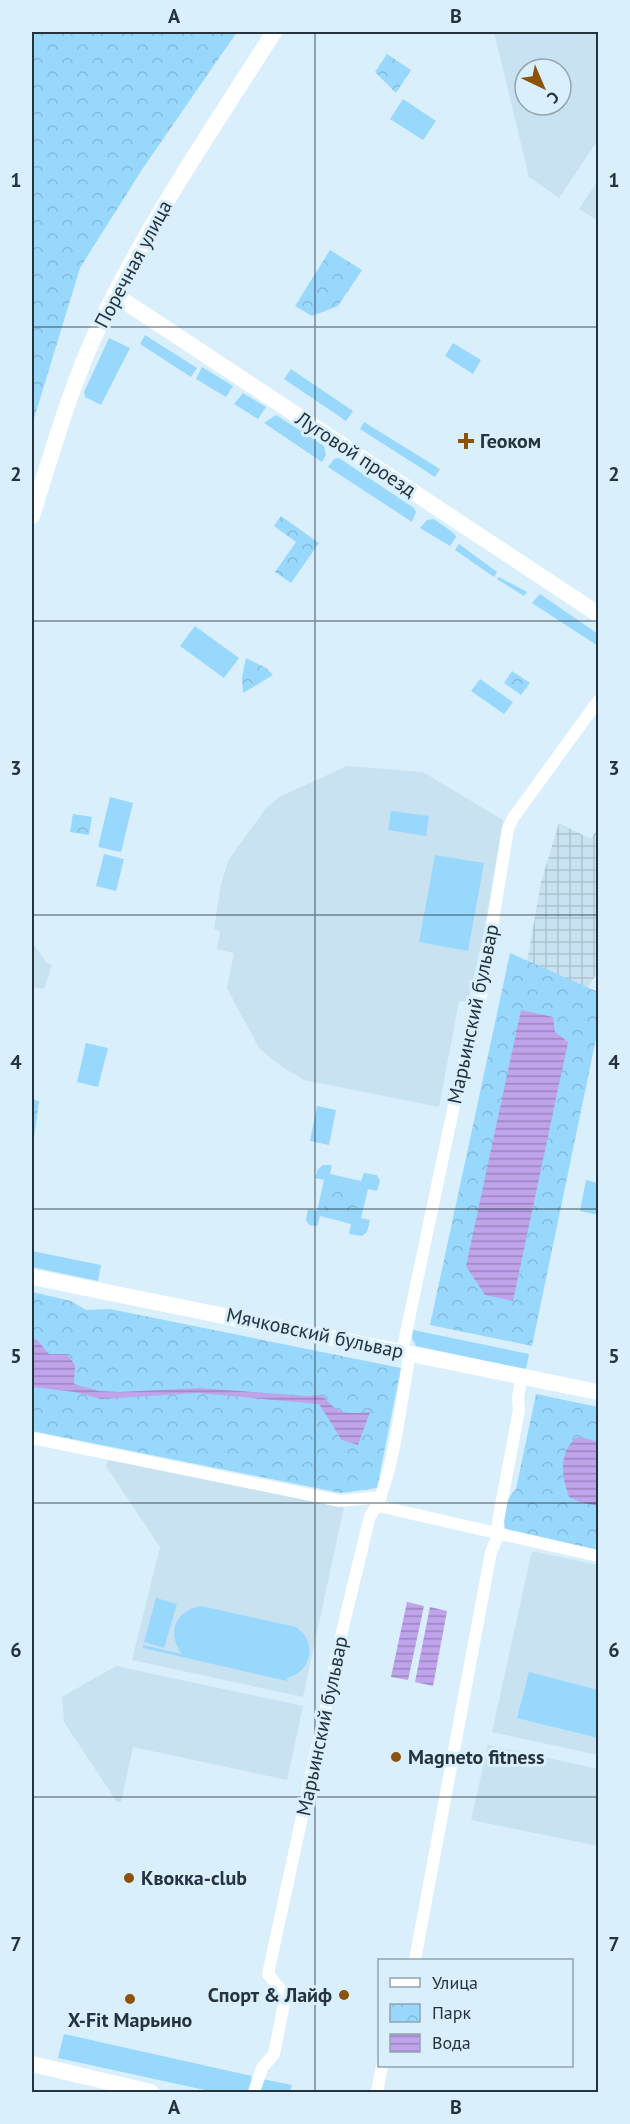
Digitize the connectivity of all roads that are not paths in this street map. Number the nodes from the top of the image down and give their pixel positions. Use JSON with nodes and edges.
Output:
{"nodes":[{"id":1,"x":274,"y":32,"type":"edge"},
{"id":2,"x":114,"y":295,"type":"junction"},
{"id":3,"x":32,"y":516,"type":"edge"},
{"id":4,"x":598,"y":614,"type":"edge"},
{"id":5,"x":598,"y":701,"type":"edge"},
{"id":6,"x":32,"y":1277,"type":"edge"},
{"id":7,"x":406,"y":1353,"type":"junction"},
{"id":8,"x":522,"y":1376,"type":"junction"},
{"id":9,"x":598,"y":1392,"type":"edge"},
{"id":10,"x":32,"y":1438,"type":"edge"},
{"id":11,"x":379,"y":1502,"type":"junction"},
{"id":12,"x":499,"y":1534,"type":"junction"},
{"id":13,"x":598,"y":1556,"type":"edge"},
{"id":14,"x":415,"y":1959,"type":"edge"},
{"id":15,"x":32,"y":2064,"type":"edge"},
{"id":16,"x":382,"y":2067,"type":"edge"},
{"id":17,"x":151,"y":2092,"type":"edge"},
{"id":18,"x":254,"y":2092,"type":"edge"},
{"id":19,"x":377,"y":2092,"type":"edge"}],
"edges":[{"from":1,"to":2,"type":"street","name":"Поречная улица"},
{"from":2,"to":3,"type":"street","name":"Поречная улица"},
{"from":2,"to":4,"type":"street","name":"Луговой проезд"},
{"from":5,"to":7,"type":"street","name":"Марьинский бульвар"},
{"from":6,"to":7,"type":"street","name":"Мячковский бульвар"},
{"from":7,"to":8,"type":"street","name":"Мячковский бульвар"},
{"from":7,"to":11,"type":"street","name":"Марьинский бульвар"},
{"from":8,"to":9,"type":"street","name":"Мячковский бульвар"},
{"from":8,"to":12,"type":"street"},
{"from":10,"to":11,"type":"street"},
{"from":11,"to":12,"type":"street"},
{"from":11,"to":18,"type":"street","name":"Марьинский бульвар"},
{"from":12,"to":13,"type":"street"},
{"from":12,"to":14,"type":"street"},
{"from":15,"to":17,"type":"street"},
{"from":16,"to":19,"type":"street"}]}
